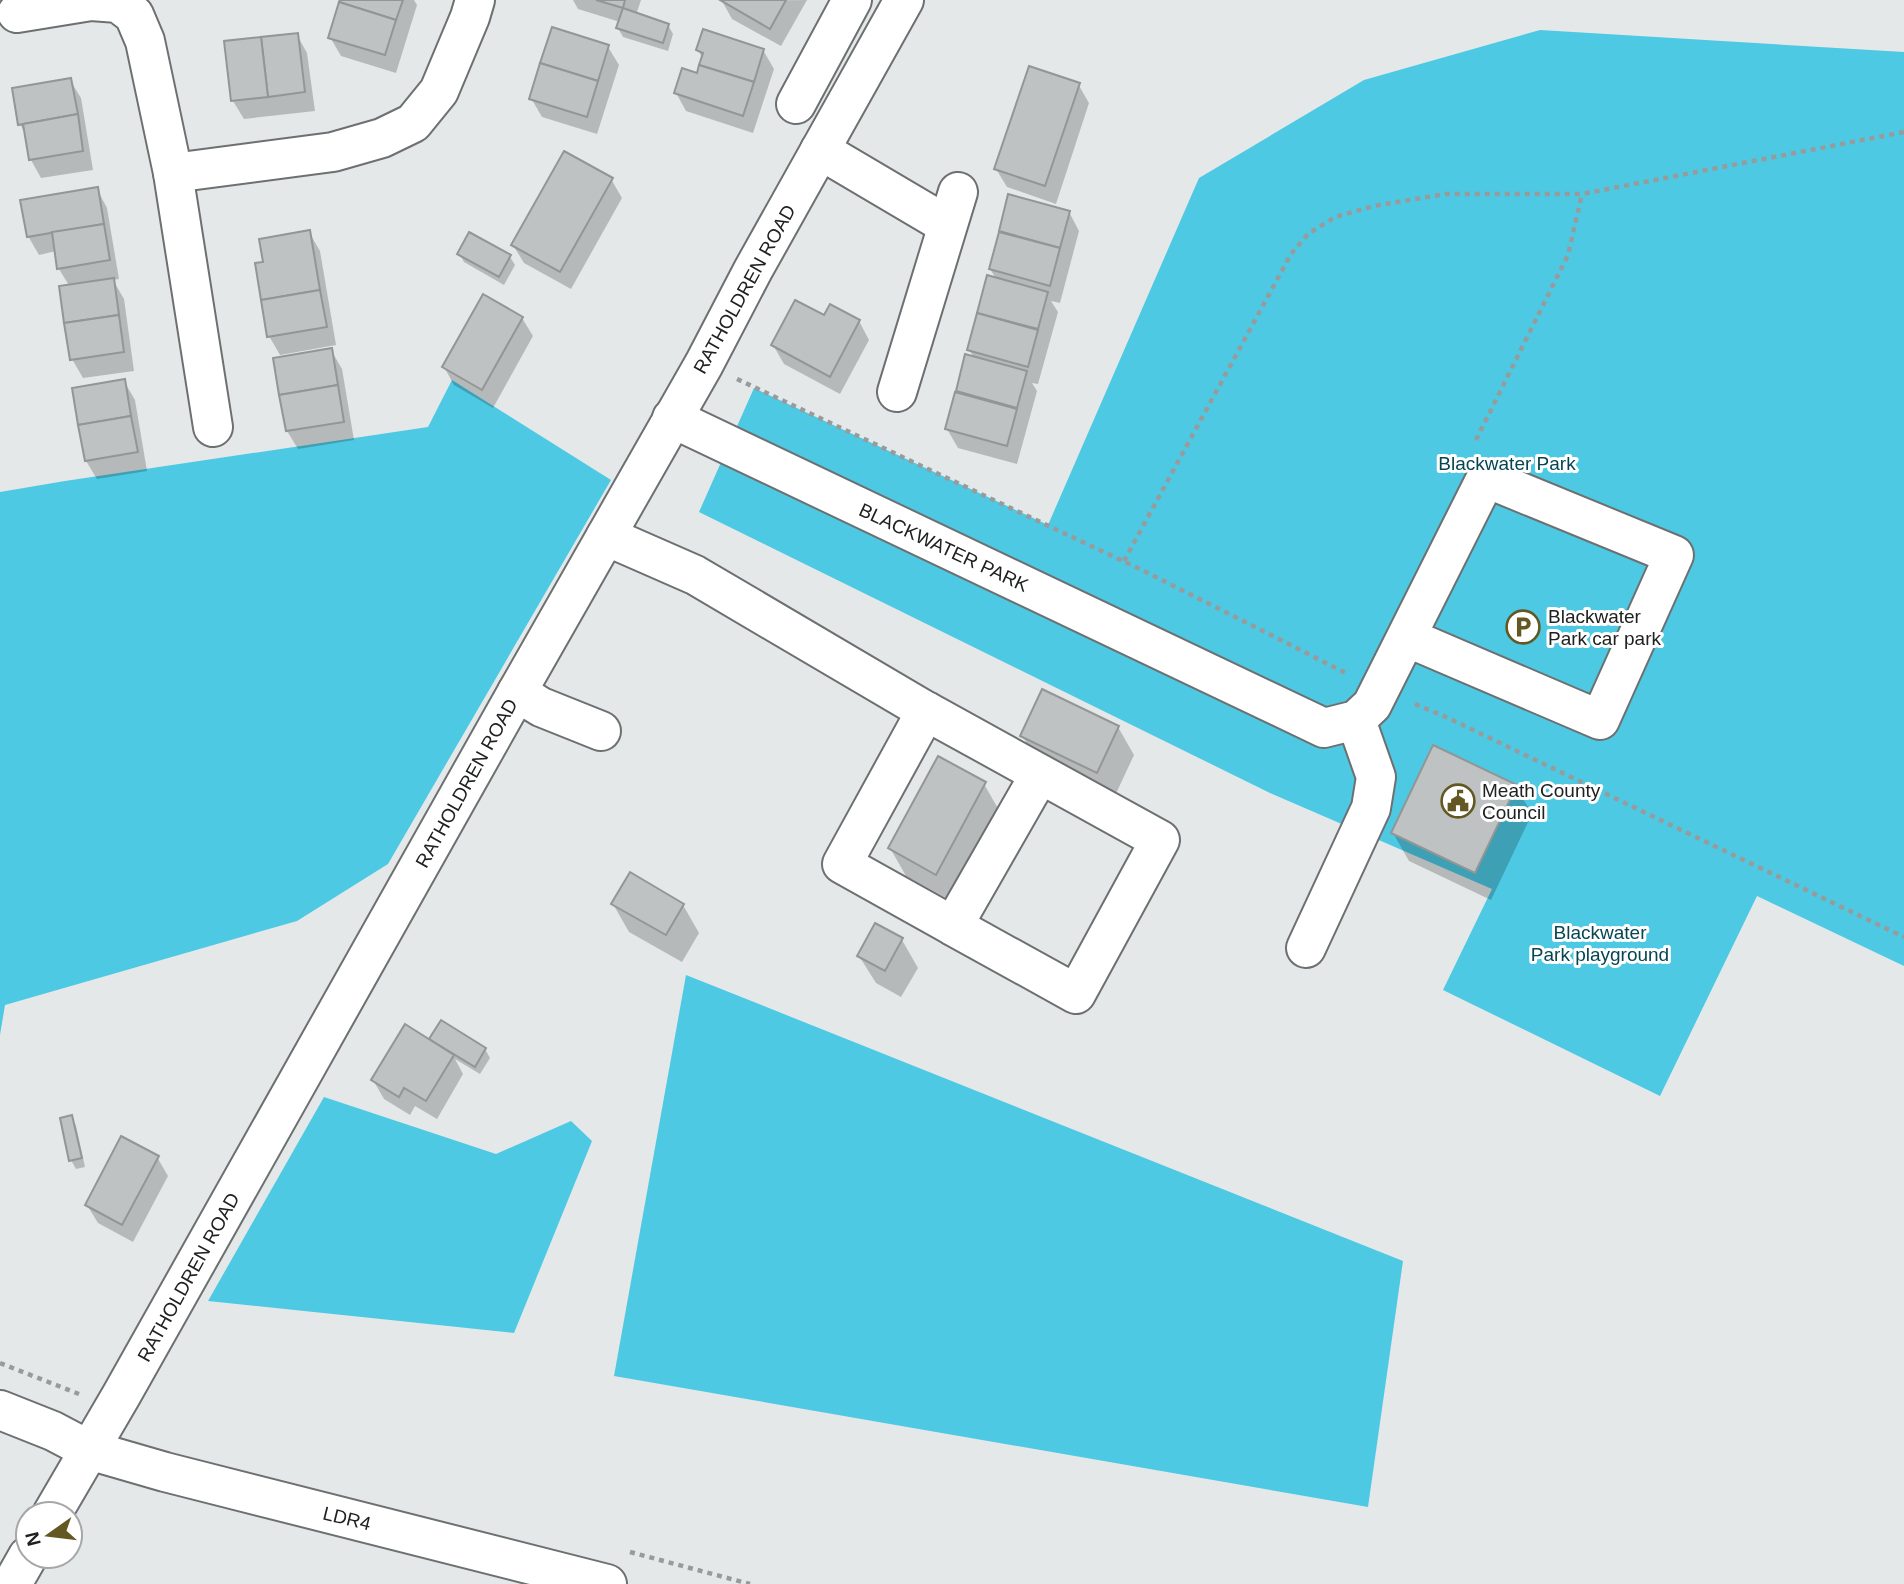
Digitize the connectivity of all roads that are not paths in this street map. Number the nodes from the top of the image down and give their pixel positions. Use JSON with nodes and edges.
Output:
{"nodes":[{"id":1,"x":475,"y":0,"type":"edge"},
{"id":2,"x":904,"y":0,"type":"edge"},
{"id":3,"x":17,"y":13,"type":"dead end"},
{"id":4,"x":844,"y":15,"type":"edge"},
{"id":5,"x":876,"y":50,"type":"junction"},
{"id":6,"x":796,"y":104,"type":"dead end"},
{"id":7,"x":820,"y":150,"type":"junction"},
{"id":8,"x":173,"y":173,"type":"junction"},
{"id":9,"x":897,"y":392,"type":"dead end"},
{"id":10,"x":673,"y":418,"type":"junction"},
{"id":11,"x":214,"y":427,"type":"dead end"},
{"id":12,"x":606,"y":536,"type":"junction"},
{"id":13,"x":1406,"y":637,"type":"junction"},
{"id":14,"x":517,"y":692,"type":"junction"},
{"id":15,"x":926,"y":711,"type":"junction"},
{"id":16,"x":1356,"y":720,"type":"junction"},
{"id":17,"x":601,"y":732,"type":"dead end"},
{"id":18,"x":1040,"y":775,"type":"junction"},
{"id":19,"x":953,"y":926,"type":"junction"},
{"id":20,"x":1306,"y":947,"type":"dead end"},
{"id":21,"x":0,"y":1410,"type":"edge"},
{"id":22,"x":89,"y":1450,"type":"junction"},
{"id":23,"x":60,"y":1500,"type":"edge"},
{"id":24,"x":607,"y":1584,"type":"edge"}],
"edges":[{"from":1,"to":8,"type":"street"},
{"from":2,"to":5,"type":"street","name":"RATHOLDREN ROAD"},
{"from":3,"to":8,"type":"street"},
{"from":4,"to":5,"type":"street"},
{"from":4,"to":6,"type":"street"},
{"from":5,"to":7,"type":"street","name":"RATHOLDREN ROAD"},
{"from":7,"to":9,"type":"street"},
{"from":7,"to":10,"type":"street","name":"RATHOLDREN ROAD"},
{"from":8,"to":11,"type":"street"},
{"from":10,"to":12,"type":"street","name":"RATHOLDREN ROAD"},
{"from":10,"to":16,"type":"street","name":"BLACKWATER PARK"},
{"from":12,"to":14,"type":"street","name":"RATHOLDREN ROAD"},
{"from":12,"to":15,"type":"street"},
{"from":13,"to":13,"type":"street"},
{"from":13,"to":16,"type":"street"},
{"from":14,"to":17,"type":"street"},
{"from":14,"to":22,"type":"street","name":"RATHOLDREN ROAD"},
{"from":15,"to":18,"type":"street"},
{"from":15,"to":19,"type":"street"},
{"from":16,"to":20,"type":"street"},
{"from":18,"to":19,"type":"street"},
{"from":18,"to":19,"type":"street"},
{"from":21,"to":22,"type":"street","name":"LDR4"},
{"from":22,"to":23,"type":"street","name":"RATHOLDREN ROAD"},
{"from":22,"to":24,"type":"street","name":"LDR4"}]}
